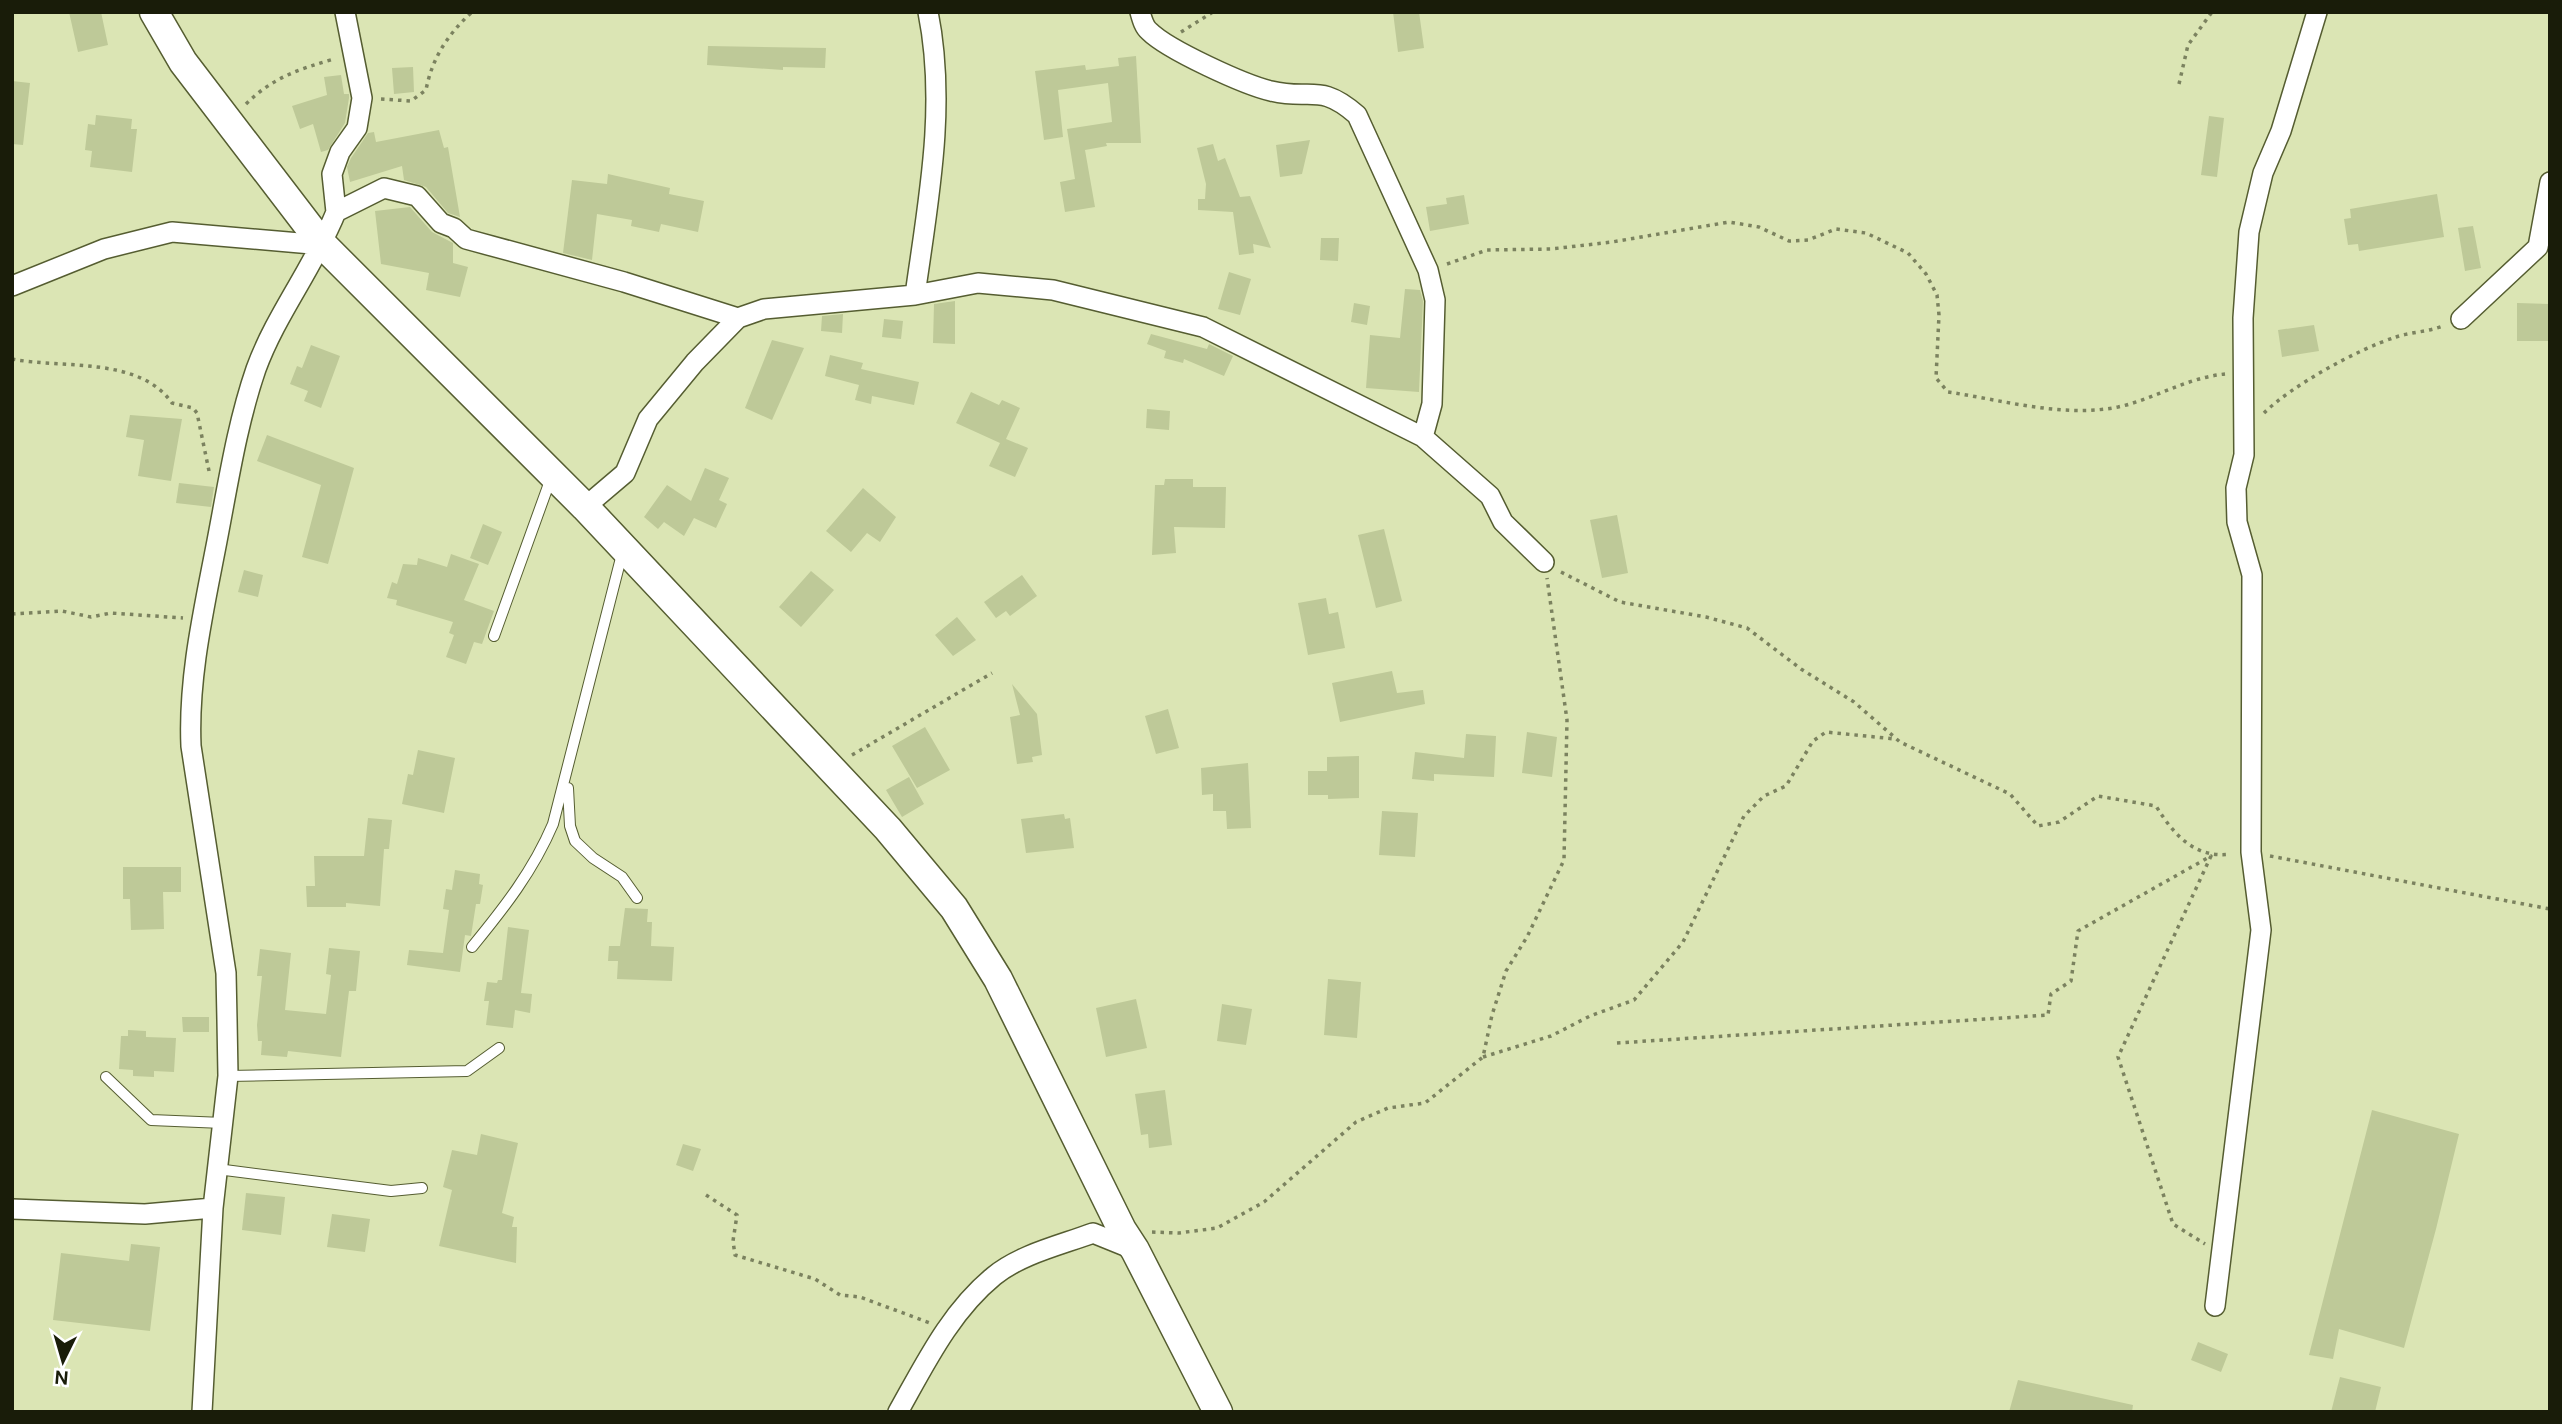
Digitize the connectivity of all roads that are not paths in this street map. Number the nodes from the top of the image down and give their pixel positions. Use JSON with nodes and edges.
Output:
{"nodes":[{"id":1,"x":154,"y":12,"type":"edge"},
{"id":2,"x":345,"y":12,"type":"edge"},
{"id":3,"x":928,"y":12,"type":"edge"},
{"id":4,"x":1140,"y":12,"type":"edge"},
{"id":5,"x":2317,"y":12,"type":"edge"},
{"id":6,"x":2550,"y":181,"type":"edge"},
{"id":7,"x":336,"y":212,"type":"junction"},
{"id":8,"x":2544,"y":241,"type":"edge"},
{"id":9,"x":323,"y":245,"type":"junction"},
{"id":10,"x":12,"y":286,"type":"edge"},
{"id":11,"x":915,"y":295,"type":"junction"},
{"id":12,"x":738,"y":318,"type":"junction"},
{"id":13,"x":2461,"y":319,"type":"road end"},
{"id":14,"x":1423,"y":437,"type":"junction"},
{"id":15,"x":552,"y":475,"type":"junction"},
{"id":16,"x":585,"y":507,"type":"junction"},
{"id":17,"x":623,"y":548,"type":"junction"},
{"id":18,"x":1544,"y":562,"type":"road end"},
{"id":19,"x":494,"y":636,"type":"dead end"},
{"id":20,"x":567,"y":778,"type":"junction"},
{"id":21,"x":637,"y":898,"type":"dead end"},
{"id":22,"x":472,"y":947,"type":"dead end"},
{"id":23,"x":499,"y":1048,"type":"dead end"},
{"id":24,"x":228,"y":1076,"type":"junction"},
{"id":25,"x":106,"y":1077,"type":"dead end"},
{"id":26,"x":223,"y":1123,"type":"junction"},
{"id":27,"x":216,"y":1169,"type":"junction"},
{"id":28,"x":422,"y":1188,"type":"dead end"},
{"id":29,"x":213,"y":1208,"type":"junction"},
{"id":30,"x":12,"y":1209,"type":"edge"},
{"id":31,"x":1128,"y":1240,"type":"junction"},
{"id":32,"x":2215,"y":1306,"type":"dead end"},
{"id":33,"x":202,"y":1412,"type":"edge"},
{"id":34,"x":898,"y":1412,"type":"edge"},
{"id":35,"x":1217,"y":1412,"type":"edge"}],
"edges":[{"from":1,"to":9,"type":"street"},
{"from":2,"to":7,"type":"street"},
{"from":3,"to":11,"type":"street"},
{"from":4,"to":14,"type":"street"},
{"from":5,"to":32,"type":"street"},
{"from":6,"to":8,"type":"street"},
{"from":7,"to":9,"type":"street"},
{"from":7,"to":12,"type":"street"},
{"from":8,"to":13,"type":"street"},
{"from":9,"to":10,"type":"street"},
{"from":9,"to":15,"type":"street"},
{"from":9,"to":24,"type":"street"},
{"from":11,"to":12,"type":"street"},
{"from":11,"to":14,"type":"street"},
{"from":12,"to":16,"type":"street"},
{"from":14,"to":18,"type":"street"},
{"from":15,"to":16,"type":"street"},
{"from":15,"to":19,"type":"lane"},
{"from":16,"to":17,"type":"street"},
{"from":17,"to":20,"type":"lane"},
{"from":17,"to":31,"type":"street"},
{"from":20,"to":21,"type":"lane"},
{"from":20,"to":22,"type":"lane"},
{"from":23,"to":24,"type":"lane"},
{"from":24,"to":26,"type":"street"},
{"from":25,"to":26,"type":"lane"},
{"from":26,"to":27,"type":"street"},
{"from":27,"to":28,"type":"lane"},
{"from":27,"to":29,"type":"street"},
{"from":29,"to":30,"type":"street"},
{"from":29,"to":33,"type":"street"},
{"from":31,"to":34,"type":"street"},
{"from":31,"to":35,"type":"street"}]}
